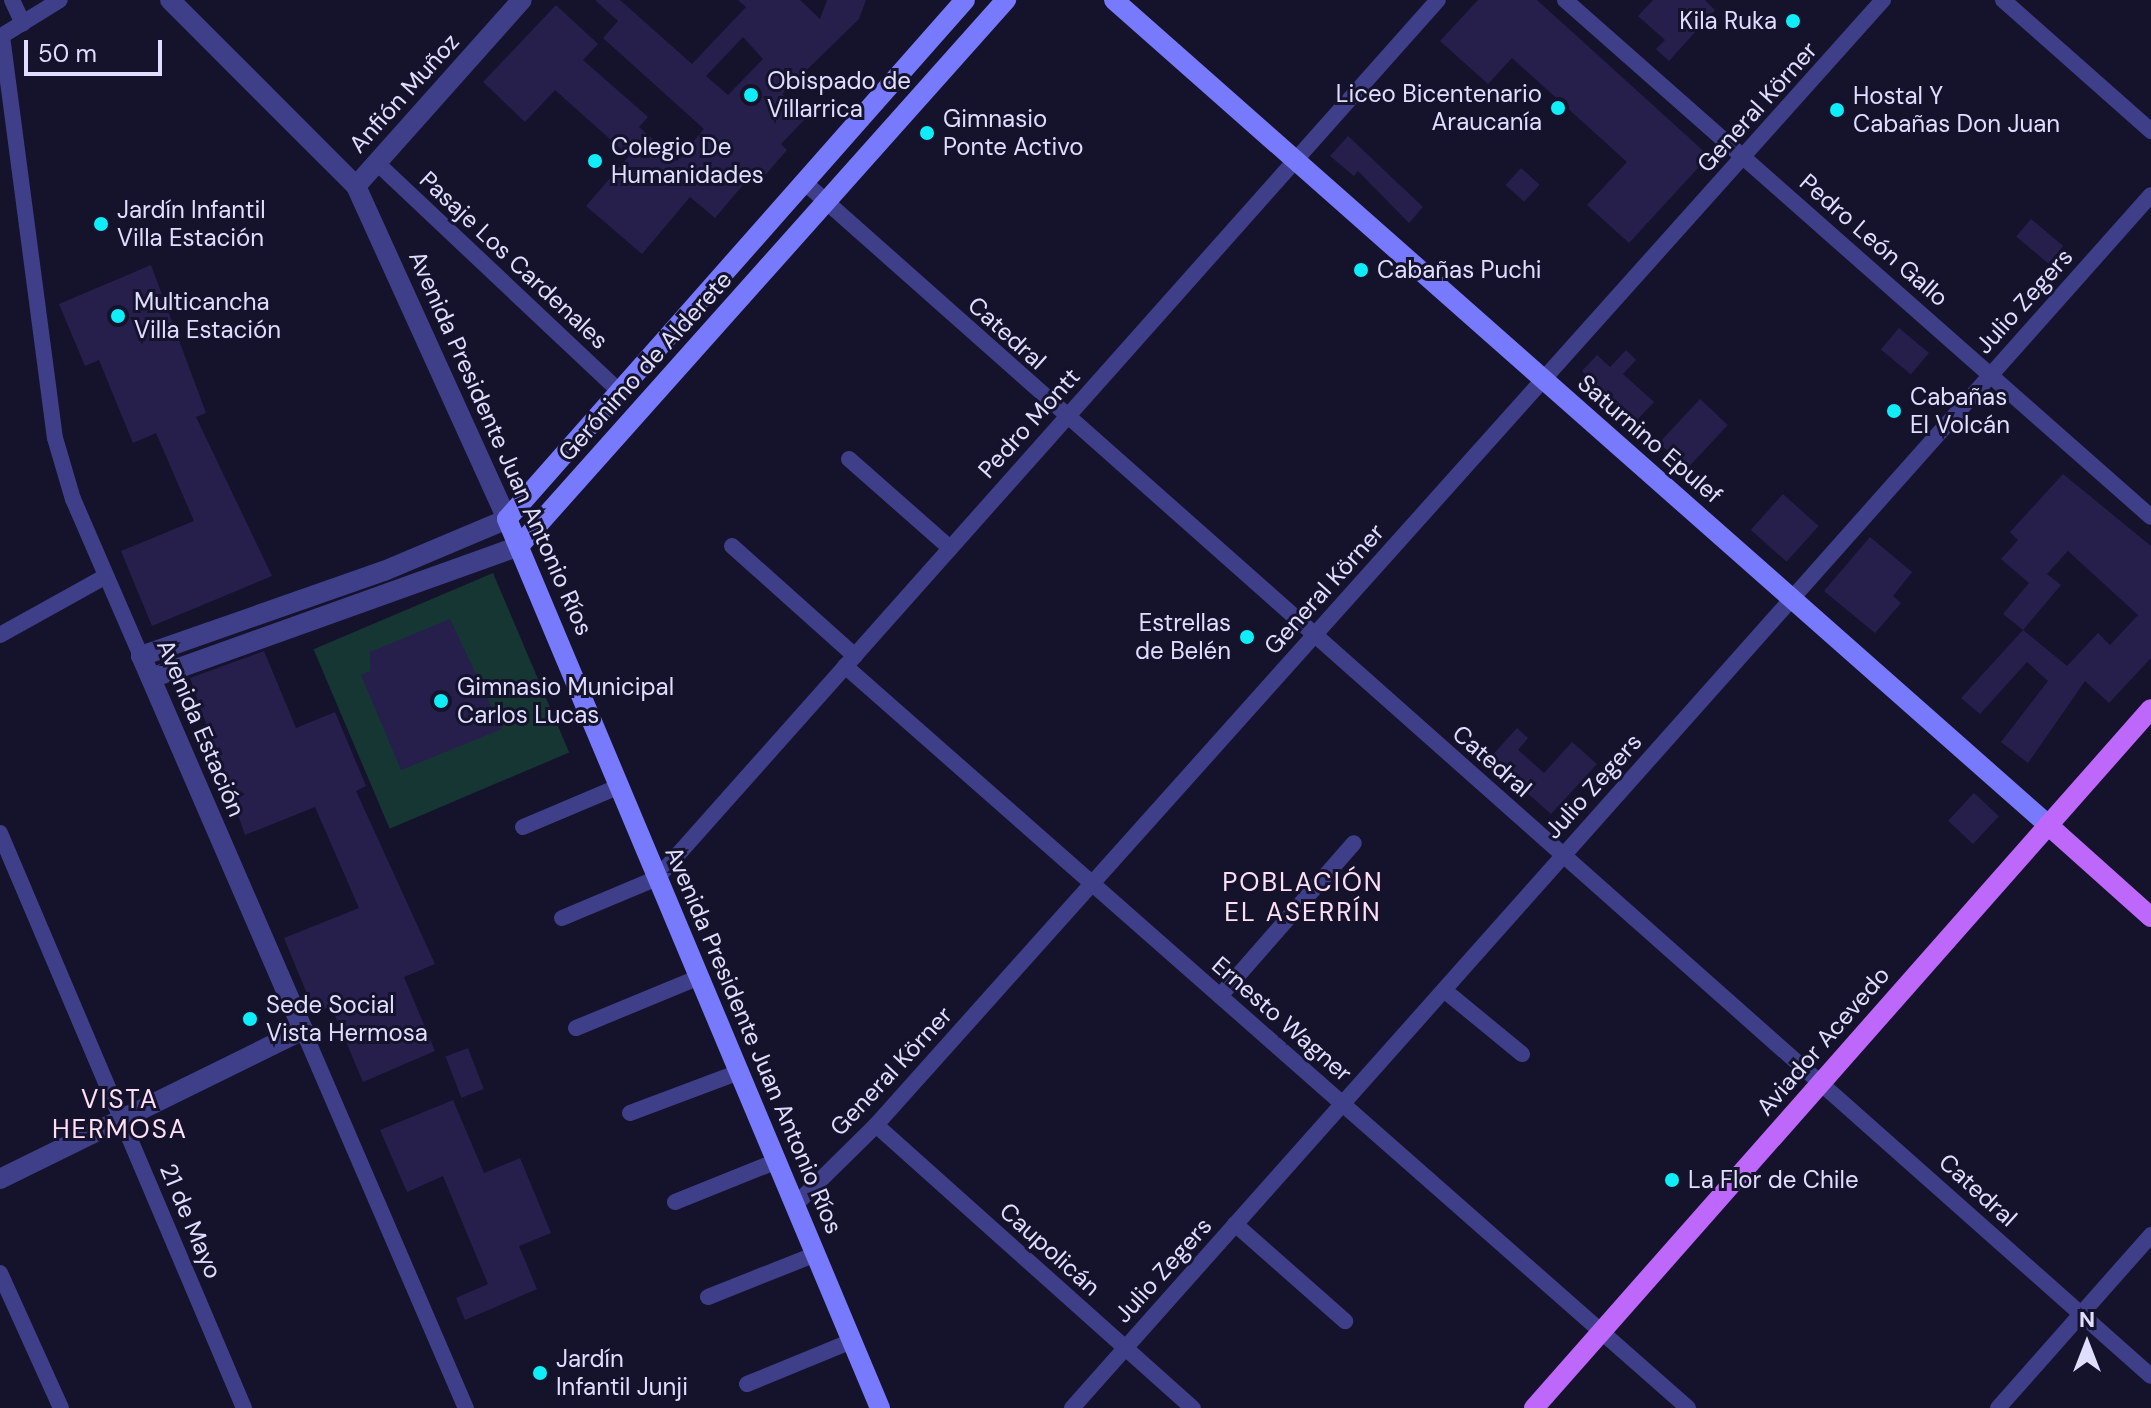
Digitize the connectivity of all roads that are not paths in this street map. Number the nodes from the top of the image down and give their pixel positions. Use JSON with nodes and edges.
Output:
{"nodes":[{"id":1,"x":12,"y":0,"type":"edge"},
{"id":2,"x":60,"y":0,"type":"edge"},
{"id":3,"x":170,"y":0,"type":"edge"},
{"id":4,"x":522,"y":0,"type":"edge"},
{"id":5,"x":965,"y":0,"type":"edge"},
{"id":6,"x":1006,"y":0,"type":"edge"},
{"id":7,"x":1114,"y":0,"type":"edge"},
{"id":8,"x":1438,"y":0,"type":"edge"},
{"id":9,"x":1565,"y":0,"type":"edge"},
{"id":10,"x":1883,"y":0,"type":"edge"},
{"id":11,"x":2003,"y":0,"type":"edge"},
{"id":12,"x":23,"y":24,"type":"junction"},
{"id":13,"x":1,"y":37,"type":"edge"},
{"id":14,"x":2151,"y":131,"type":"edge"},
{"id":15,"x":1743,"y":158,"type":"junction"},
{"id":16,"x":1295,"y":160,"type":"junction"},
{"id":17,"x":376,"y":162,"type":"junction"},
{"id":18,"x":803,"y":181,"type":"junction"},
{"id":19,"x":356,"y":186,"type":"junction"},
{"id":20,"x":2151,"y":195,"type":"edge"},
{"id":21,"x":827,"y":201,"type":"junction"},
{"id":22,"x":1990,"y":375,"type":"junction"},
{"id":23,"x":1545,"y":381,"type":"junction"},
{"id":24,"x":620,"y":392,"type":"junction"},
{"id":25,"x":1065,"y":419,"type":"junction"},
{"id":26,"x":849,"y":459,"type":"dead end"},
{"id":27,"x":2151,"y":517,"type":"edge"},
{"id":28,"x":507,"y":519,"type":"junction"},
{"id":29,"x":519,"y":546,"type":"junction"},
{"id":30,"x":732,"y":546,"type":"dead end"},
{"id":31,"x":950,"y":548,"type":"junction"},
{"id":32,"x":106,"y":576,"type":"junction"},
{"id":33,"x":1792,"y":599,"type":"junction"},
{"id":34,"x":0,"y":635,"type":"edge"},
{"id":35,"x":1313,"y":637,"type":"junction"},
{"id":36,"x":141,"y":656,"type":"junction"},
{"id":37,"x":850,"y":661,"type":"junction"},
{"id":38,"x":151,"y":678,"type":"junction"},
{"id":39,"x":2151,"y":709,"type":"edge"},
{"id":40,"x":620,"y":786,"type":"junction"},
{"id":41,"x":2048,"y":825,"type":"junction"},
{"id":42,"x":523,"y":827,"type":"dead end"},
{"id":43,"x":0,"y":833,"type":"edge"},
{"id":44,"x":1354,"y":843,"type":"dead end"},
{"id":45,"x":1563,"y":856,"type":"junction"},
{"id":46,"x":657,"y":878,"type":"junction"},
{"id":47,"x":1093,"y":884,"type":"junction"},
{"id":48,"x":2151,"y":917,"type":"edge"},
{"id":49,"x":562,"y":918,"type":"dead end"},
{"id":50,"x":700,"y":977,"type":"junction"},
{"id":51,"x":1444,"y":990,"type":"junction"},
{"id":52,"x":1220,"y":996,"type":"junction"},
{"id":53,"x":576,"y":1028,"type":"dead end"},
{"id":54,"x":303,"y":1030,"type":"junction"},
{"id":55,"x":1522,"y":1054,"type":"dead end"},
{"id":56,"x":739,"y":1072,"type":"junction"},
{"id":57,"x":1821,"y":1083,"type":"junction"},
{"id":58,"x":1342,"y":1104,"type":"junction"},
{"id":59,"x":630,"y":1113,"type":"dead end"},
{"id":60,"x":122,"y":1119,"type":"junction"},
{"id":61,"x":876,"y":1125,"type":"junction"},
{"id":62,"x":777,"y":1161,"type":"junction"},
{"id":63,"x":0,"y":1179,"type":"edge"},
{"id":64,"x":675,"y":1202,"type":"dead end"},
{"id":65,"x":795,"y":1205,"type":"junction"},
{"id":66,"x":1235,"y":1224,"type":"junction"},
{"id":67,"x":2151,"y":1235,"type":"edge"},
{"id":68,"x":816,"y":1254,"type":"junction"},
{"id":69,"x":0,"y":1273,"type":"edge"},
{"id":70,"x":708,"y":1297,"type":"dead end"},
{"id":71,"x":2080,"y":1313,"type":"junction"},
{"id":72,"x":1345,"y":1321,"type":"dead end"},
{"id":73,"x":1601,"y":1332,"type":"junction"},
{"id":74,"x":852,"y":1341,"type":"junction"},
{"id":75,"x":1124,"y":1349,"type":"junction"},
{"id":76,"x":2151,"y":1376,"type":"edge"},
{"id":77,"x":747,"y":1384,"type":"dead end"},
{"id":78,"x":61,"y":1408,"type":"edge"},
{"id":79,"x":244,"y":1408,"type":"edge"},
{"id":80,"x":466,"y":1408,"type":"edge"},
{"id":81,"x":880,"y":1408,"type":"edge"},
{"id":82,"x":1072,"y":1408,"type":"edge"},
{"id":83,"x":1193,"y":1408,"type":"edge"},
{"id":84,"x":1534,"y":1408,"type":"edge"},
{"id":85,"x":1688,"y":1408,"type":"edge"},
{"id":86,"x":1998,"y":1408,"type":"edge"}],
"edges":[{"from":1,"to":12,"type":"street"},
{"from":2,"to":12,"type":"street"},
{"from":3,"to":19,"type":"street","name":"Avenida Presidente Juan Antonio Ríos"},
{"from":4,"to":17,"type":"street","name":"Anfión Muñoz"},
{"from":5,"to":18,"type":"main road","name":"Gerónimo de Alderete"},
{"from":6,"to":21,"type":"main road","name":"Gerónimo de Alderete"},
{"from":7,"to":16,"type":"main road","name":"Saturnino Epulef"},
{"from":8,"to":16,"type":"street","name":"Pedro Montt"},
{"from":9,"to":15,"type":"street","name":"Pedro León Gallo"},
{"from":10,"to":15,"type":"street","name":"General Körner"},
{"from":11,"to":14,"type":"street"},
{"from":12,"to":13,"type":"street"},
{"from":13,"to":32,"type":"street","name":"Avenida Estación"},
{"from":15,"to":22,"type":"street","name":"Pedro León Gallo"},
{"from":15,"to":23,"type":"street","name":"General Körner"},
{"from":16,"to":23,"type":"main road","name":"Saturnino Epulef"},
{"from":16,"to":25,"type":"street","name":"Pedro Montt"},
{"from":17,"to":19,"type":"street","name":"Anfión Muñoz"},
{"from":17,"to":24,"type":"street","name":"Pasaje Los Cardenales"},
{"from":18,"to":21,"type":"street","name":"Catedral"},
{"from":18,"to":24,"type":"main road","name":"Gerónimo de Alderete"},
{"from":19,"to":28,"type":"street","name":"Avenida Presidente Juan Antonio Ríos"},
{"from":20,"to":22,"type":"street","name":"Julio Zegers"},
{"from":21,"to":25,"type":"street","name":"Catedral"},
{"from":21,"to":29,"type":"main road","name":"Gerónimo de Alderete"},
{"from":22,"to":27,"type":"street","name":"Pedro León Gallo"},
{"from":22,"to":33,"type":"street","name":"Julio Zegers"},
{"from":23,"to":33,"type":"main road","name":"Saturnino Epulef"},
{"from":23,"to":35,"type":"street","name":"General Körner"},
{"from":24,"to":28,"type":"main road","name":"Gerónimo de Alderete"},
{"from":25,"to":31,"type":"street","name":"Pedro Montt"},
{"from":25,"to":35,"type":"street","name":"Catedral"},
{"from":26,"to":31,"type":"street"},
{"from":28,"to":29,"type":"main road","name":"Avenida Presidente Juan Antonio Ríos"},
{"from":28,"to":36,"type":"street","name":"Gerónimo de Alderete"},
{"from":29,"to":38,"type":"street","name":"Gerónimo de Alderete"},
{"from":29,"to":40,"type":"main road","name":"Avenida Presidente Juan Antonio Ríos"},
{"from":30,"to":37,"type":"street","name":"Ernesto Wagner"},
{"from":31,"to":37,"type":"street","name":"Pedro Montt"},
{"from":32,"to":34,"type":"street"},
{"from":32,"to":36,"type":"street","name":"Avenida Estación"},
{"from":33,"to":41,"type":"main road","name":"Saturnino Epulef"},
{"from":33,"to":45,"type":"street","name":"Julio Zegers"},
{"from":35,"to":45,"type":"street","name":"Catedral"},
{"from":35,"to":47,"type":"street","name":"General Körner"},
{"from":36,"to":38,"type":"street","name":"Avenida Estación"},
{"from":37,"to":46,"type":"street","name":"Pedro Montt"},
{"from":37,"to":47,"type":"street","name":"Ernesto Wagner"},
{"from":38,"to":54,"type":"street","name":"Avenida Estación"},
{"from":39,"to":41,"type":"main road","name":"Aviador Acevedo"},
{"from":40,"to":42,"type":"street"},
{"from":40,"to":46,"type":"main road","name":"Avenida Presidente Juan Antonio Ríos"},
{"from":41,"to":48,"type":"main road","name":"Saturnino Epulef"},
{"from":41,"to":57,"type":"main road","name":"Aviador Acevedo"},
{"from":43,"to":60,"type":"street","name":"21 de Mayo"},
{"from":44,"to":52,"type":"street"},
{"from":45,"to":51,"type":"street","name":"Julio Zegers"},
{"from":45,"to":57,"type":"street","name":"Catedral"},
{"from":46,"to":49,"type":"street"},
{"from":46,"to":50,"type":"main road","name":"Avenida Presidente Juan Antonio Ríos"},
{"from":47,"to":52,"type":"street","name":"Ernesto Wagner"},
{"from":47,"to":61,"type":"street","name":"General Körner"},
{"from":50,"to":53,"type":"street"},
{"from":50,"to":56,"type":"main road","name":"Avenida Presidente Juan Antonio Ríos"},
{"from":51,"to":55,"type":"street"},
{"from":51,"to":58,"type":"street","name":"Julio Zegers"},
{"from":52,"to":58,"type":"street","name":"Ernesto Wagner"},
{"from":54,"to":60,"type":"street"},
{"from":54,"to":80,"type":"street","name":"Avenida Estación"},
{"from":56,"to":59,"type":"street"},
{"from":56,"to":62,"type":"main road","name":"Avenida Presidente Juan Antonio Ríos"},
{"from":57,"to":71,"type":"street","name":"Catedral"},
{"from":57,"to":73,"type":"main road","name":"Aviador Acevedo"},
{"from":58,"to":66,"type":"street","name":"Julio Zegers"},
{"from":58,"to":73,"type":"street","name":"Ernesto Wagner"},
{"from":60,"to":63,"type":"street"},
{"from":60,"to":79,"type":"street","name":"21 de Mayo"},
{"from":61,"to":65,"type":"street","name":"General Körner"},
{"from":61,"to":75,"type":"street","name":"Caupolicán"},
{"from":62,"to":64,"type":"street"},
{"from":62,"to":65,"type":"main road","name":"Avenida Presidente Juan Antonio Ríos"},
{"from":65,"to":68,"type":"main road","name":"Avenida Presidente Juan Antonio Ríos"},
{"from":66,"to":72,"type":"street"},
{"from":66,"to":75,"type":"street","name":"Julio Zegers"},
{"from":67,"to":71,"type":"street"},
{"from":68,"to":70,"type":"street"},
{"from":68,"to":74,"type":"main road","name":"Avenida Presidente Juan Antonio Ríos"},
{"from":69,"to":78,"type":"street"},
{"from":71,"to":76,"type":"street","name":"Catedral"},
{"from":71,"to":86,"type":"street"},
{"from":73,"to":84,"type":"main road","name":"Aviador Acevedo"},
{"from":73,"to":85,"type":"street","name":"Ernesto Wagner"},
{"from":74,"to":77,"type":"street"},
{"from":74,"to":81,"type":"main road","name":"Avenida Presidente Juan Antonio Ríos"},
{"from":75,"to":82,"type":"street","name":"Julio Zegers"},
{"from":75,"to":83,"type":"street","name":"Caupolicán"}]}
